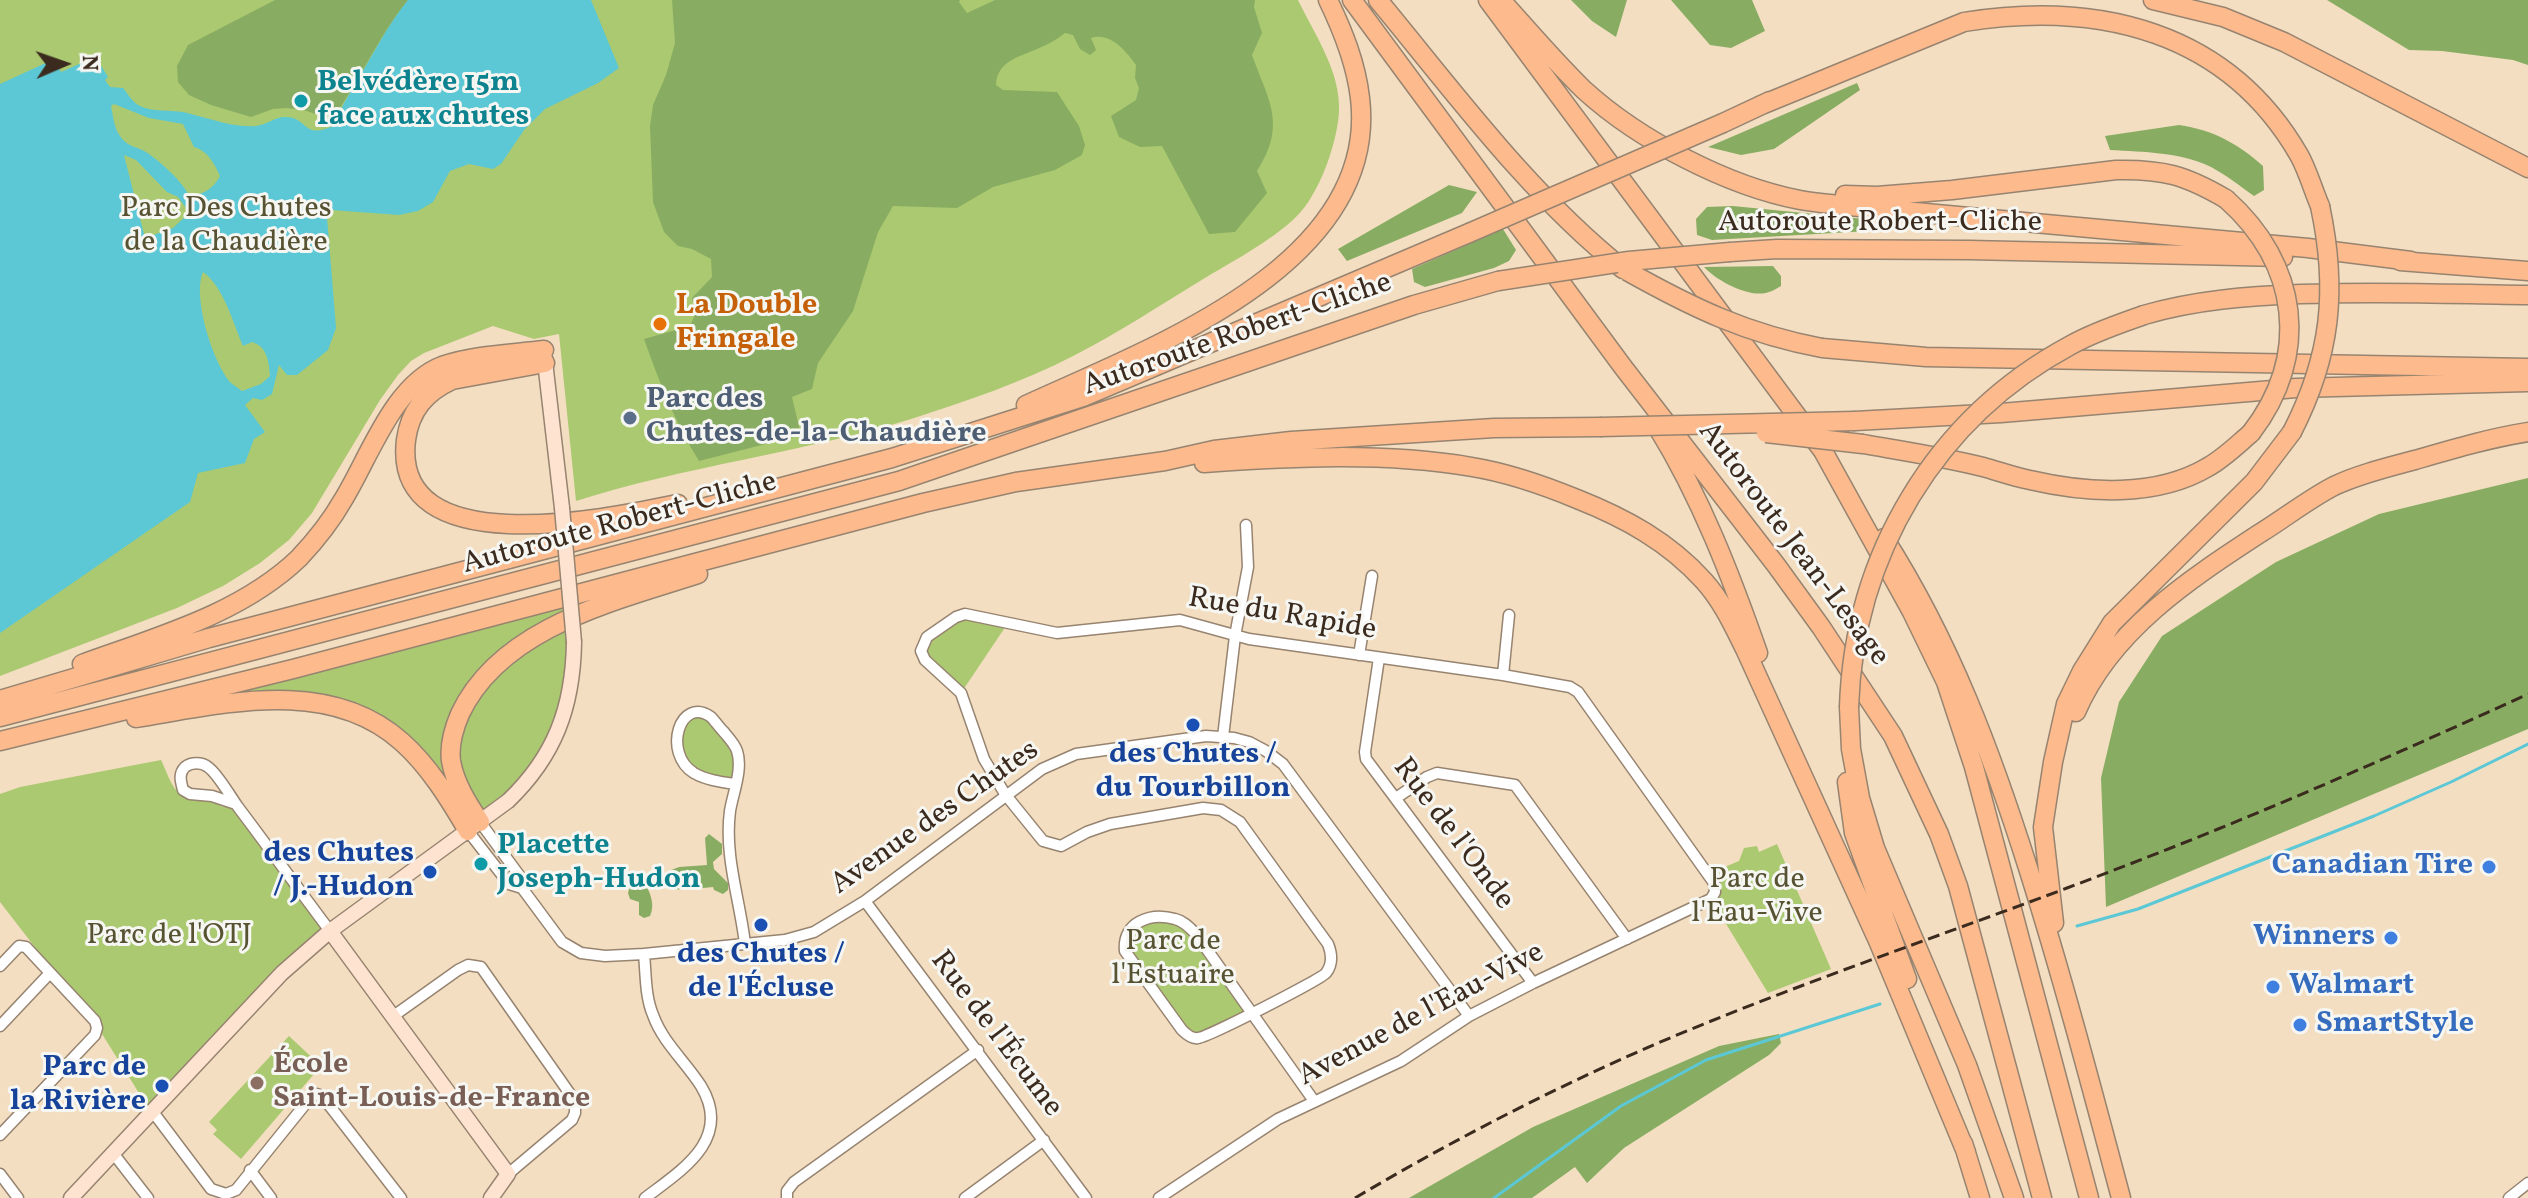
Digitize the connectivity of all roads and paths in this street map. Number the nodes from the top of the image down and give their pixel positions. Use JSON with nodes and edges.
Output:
{"nodes":[{"id":1,"x":1328,"y":0,"type":"edge"},
{"id":2,"x":1352,"y":0,"type":"edge"},
{"id":3,"x":1378,"y":0,"type":"edge"},
{"id":4,"x":1488,"y":0,"type":"edge"},
{"id":5,"x":1501,"y":0,"type":"edge"},
{"id":6,"x":1999,"y":0,"type":"edge"},
{"id":7,"x":2153,"y":0,"type":"edge"},
{"id":8,"x":1759,"y":106,"type":"junction"},
{"id":9,"x":2528,"y":168,"type":"edge"},
{"id":10,"x":1721,"y":173,"type":"junction"},
{"id":11,"x":2411,"y":261,"type":"junction"},
{"id":12,"x":2528,"y":271,"type":"edge"},
{"id":13,"x":2528,"y":295,"type":"edge"},
{"id":14,"x":544,"y":357,"type":"junction"},
{"id":15,"x":1623,"y":367,"type":"junction"},
{"id":16,"x":2528,"y":368,"type":"edge"},
{"id":17,"x":2528,"y":382,"type":"edge"},
{"id":18,"x":1683,"y":426,"type":"junction"},
{"id":19,"x":972,"y":431,"type":"junction"},
{"id":20,"x":2528,"y":432,"type":"edge"},
{"id":21,"x":1823,"y":451,"type":"junction"},
{"id":22,"x":1165,"y":461,"type":"junction"},
{"id":23,"x":755,"y":495,"type":"junction"},
{"id":24,"x":1246,"y":525,"type":"dead end"},
{"id":25,"x":803,"y":534,"type":"junction"},
{"id":26,"x":1372,"y":576,"type":"dead end"},
{"id":27,"x":1509,"y":615,"type":"dead end"},
{"id":28,"x":1235,"y":636,"type":"junction"},
{"id":29,"x":1359,"y":655,"type":"junction"},
{"id":30,"x":1379,"y":658,"type":"junction"},
{"id":31,"x":1503,"y":675,"type":"junction"},
{"id":32,"x":0,"y":694,"type":"edge"},
{"id":33,"x":0,"y":700,"type":"edge"},
{"id":34,"x":1849,"y":707,"type":"junction"},
{"id":35,"x":0,"y":717,"type":"edge"},
{"id":36,"x":1223,"y":737,"type":"junction"},
{"id":37,"x":0,"y":744,"type":"edge"},
{"id":38,"x":2053,"y":762,"type":"junction"},
{"id":39,"x":1803,"y":772,"type":"junction"},
{"id":40,"x":735,"y":784,"type":"junction"},
{"id":41,"x":1005,"y":794,"type":"junction"},
{"id":42,"x":1396,"y":798,"type":"junction"},
{"id":43,"x":236,"y":804,"type":"junction"},
{"id":44,"x":474,"y":827,"type":"junction"},
{"id":45,"x":1715,"y":892,"type":"joint"},
{"id":46,"x":865,"y":901,"type":"junction"},
{"id":47,"x":330,"y":931,"type":"junction"},
{"id":48,"x":1627,"y":939,"type":"junction"},
{"id":49,"x":745,"y":944,"type":"junction"},
{"id":50,"x":644,"y":954,"type":"junction"},
{"id":51,"x":2056,"y":957,"type":"junction"},
{"id":52,"x":0,"y":966,"type":"edge"},
{"id":53,"x":50,"y":973,"type":"junction"},
{"id":54,"x":1533,"y":983,"type":"junction"},
{"id":55,"x":1250,"y":1013,"type":"junction"},
{"id":56,"x":1469,"y":1016,"type":"junction"},
{"id":57,"x":392,"y":1017,"type":"junction"},
{"id":58,"x":0,"y":1026,"type":"edge"},
{"id":59,"x":978,"y":1050,"type":"junction"},
{"id":60,"x":1314,"y":1101,"type":"junction"},
{"id":61,"x":153,"y":1112,"type":"junction"},
{"id":62,"x":0,"y":1135,"type":"edge"},
{"id":63,"x":1044,"y":1140,"type":"junction"},
{"id":64,"x":1966,"y":1152,"type":"junction"},
{"id":65,"x":113,"y":1153,"type":"junction"},
{"id":66,"x":250,"y":1170,"type":"junction"},
{"id":67,"x":0,"y":1174,"type":"edge"},
{"id":68,"x":508,"y":1174,"type":"junction"},
{"id":69,"x":2528,"y":1183,"type":"edge"},
{"id":70,"x":647,"y":1197,"type":"edge"},
{"id":71,"x":18,"y":1198,"type":"edge"},
{"id":72,"x":71,"y":1198,"type":"edge"},
{"id":73,"x":148,"y":1198,"type":"edge"},
{"id":74,"x":271,"y":1198,"type":"edge"},
{"id":75,"x":401,"y":1198,"type":"edge"},
{"id":76,"x":491,"y":1198,"type":"edge"},
{"id":77,"x":787,"y":1198,"type":"edge"},
{"id":78,"x":965,"y":1198,"type":"edge"},
{"id":79,"x":1086,"y":1198,"type":"edge"},
{"id":80,"x":1159,"y":1198,"type":"edge"},
{"id":81,"x":1980,"y":1198,"type":"edge"},
{"id":82,"x":2014,"y":1198,"type":"edge"},
{"id":83,"x":2042,"y":1198,"type":"edge"},
{"id":84,"x":2089,"y":1198,"type":"edge"},
{"id":85,"x":2121,"y":1198,"type":"edge"},
{"id":86,"x":2509,"y":1198,"type":"edge"}],
"edges":[{"from":1,"to":19,"type":"highway"},
{"from":2,"to":15,"type":"highway","name":"Autoroute Jean-Lesage"},
{"from":3,"to":16,"type":"highway","bridge":true},
{"from":4,"to":21,"type":"highway","name":"Autoroute Jean-Lesage"},
{"from":5,"to":10,"type":"highway"},
{"from":6,"to":8,"type":"highway"},
{"from":7,"to":9,"type":"highway"},
{"from":8,"to":19,"type":"highway","bridge":true},
{"from":8,"to":38,"type":"highway","bridge":true},
{"from":10,"to":11,"type":"highway"},
{"from":10,"to":18,"type":"highway","bridge":true},
{"from":11,"to":12,"type":"highway","name":"Autoroute Robert-Cliche"},
{"from":11,"to":35,"type":"highway","name":"Autoroute Robert-Cliche","bridge":true},
{"from":13,"to":34,"type":"highway","bridge":true},
{"from":14,"to":23,"type":"highway"},
{"from":14,"to":32,"type":"highway"},
{"from":14,"to":44,"type":"street","bridge":true},
{"from":15,"to":39,"type":"highway"},
{"from":15,"to":83,"type":"highway","name":"Autoroute Jean-Lesage"},
{"from":17,"to":18,"type":"highway","name":"Autoroute Robert-Cliche","bridge":true},
{"from":18,"to":22,"type":"highway","name":"Autoroute Robert-Cliche","bridge":true},
{"from":19,"to":23,"type":"highway"},
{"from":20,"to":38,"type":"highway"},
{"from":21,"to":51,"type":"highway"},
{"from":21,"to":84,"type":"highway","name":"Autoroute Jean-Lesage"},
{"from":22,"to":25,"type":"highway","name":"Autoroute Robert-Cliche"},
{"from":22,"to":39,"type":"highway"},
{"from":23,"to":33,"type":"highway"},
{"from":24,"to":28,"type":"street"},
{"from":25,"to":37,"type":"highway","name":"Autoroute Robert-Cliche"},
{"from":25,"to":44,"type":"highway"},
{"from":26,"to":29,"type":"street"},
{"from":27,"to":31,"type":"street"},
{"from":28,"to":29,"type":"street","name":"Rue du Rapide"},
{"from":28,"to":36,"type":"street"},
{"from":28,"to":41,"type":"street","name":"Rue du Rapide"},
{"from":29,"to":30,"type":"street","name":"Rue du Rapide"},
{"from":30,"to":31,"type":"street","name":"Rue du Rapide"},
{"from":30,"to":42,"type":"street","name":"Rue de l'Onde"},
{"from":31,"to":45,"type":"street","name":"Rue du Rapide"},
{"from":34,"to":64,"type":"highway"},
{"from":34,"to":82,"type":"highway"},
{"from":36,"to":41,"type":"street","name":"Avenue des Chutes"},
{"from":36,"to":56,"type":"street","name":"Avenue des Chutes"},
{"from":37,"to":44,"type":"highway"},
{"from":38,"to":51,"type":"highway"},
{"from":39,"to":64,"type":"highway"},
{"from":40,"to":40,"type":"street"},
{"from":40,"to":49,"type":"street"},
{"from":41,"to":46,"type":"street","name":"Avenue des Chutes"},
{"from":41,"to":55,"type":"street"},
{"from":42,"to":48,"type":"street"},
{"from":42,"to":54,"type":"street","name":"Rue de l'Onde"},
{"from":43,"to":43,"type":"street"},
{"from":43,"to":47,"type":"street"},
{"from":44,"to":47,"type":"street"},
{"from":44,"to":50,"type":"street","name":"Avenue des Chutes"},
{"from":45,"to":48,"type":"street","name":"Avenue de l'Eau-Vive"},
{"from":46,"to":49,"type":"street","name":"Avenue des Chutes"},
{"from":46,"to":59,"type":"street","name":"Rue de l'Écume"},
{"from":47,"to":57,"type":"street"},
{"from":47,"to":61,"type":"street"},
{"from":48,"to":54,"type":"street","name":"Avenue de l'Eau-Vive"},
{"from":49,"to":50,"type":"street","name":"Avenue des Chutes"},
{"from":50,"to":70,"type":"street"},
{"from":51,"to":85,"type":"highway"},
{"from":52,"to":53,"type":"street"},
{"from":53,"to":58,"type":"street"},
{"from":53,"to":62,"type":"street"},
{"from":54,"to":56,"type":"street","name":"Avenue de l'Eau-Vive"},
{"from":55,"to":55,"type":"street"},
{"from":55,"to":60,"type":"street"},
{"from":56,"to":60,"type":"street","name":"Avenue de l'Eau-Vive"},
{"from":57,"to":68,"type":"street"},
{"from":57,"to":68,"type":"street"},
{"from":59,"to":63,"type":"street","name":"Rue de l'Écume"},
{"from":59,"to":77,"type":"street"},
{"from":60,"to":80,"type":"street","name":"Avenue de l'Eau-Vive"},
{"from":61,"to":65,"type":"street"},
{"from":61,"to":66,"type":"street"},
{"from":63,"to":78,"type":"street"},
{"from":63,"to":79,"type":"street","name":"Rue de l'Écume"},
{"from":64,"to":81,"type":"highway"},
{"from":65,"to":72,"type":"street"},
{"from":65,"to":73,"type":"street"},
{"from":66,"to":74,"type":"street"},
{"from":66,"to":75,"type":"street"},
{"from":67,"to":71,"type":"street"},
{"from":68,"to":76,"type":"street"},
{"from":69,"to":86,"type":"street"}]}
